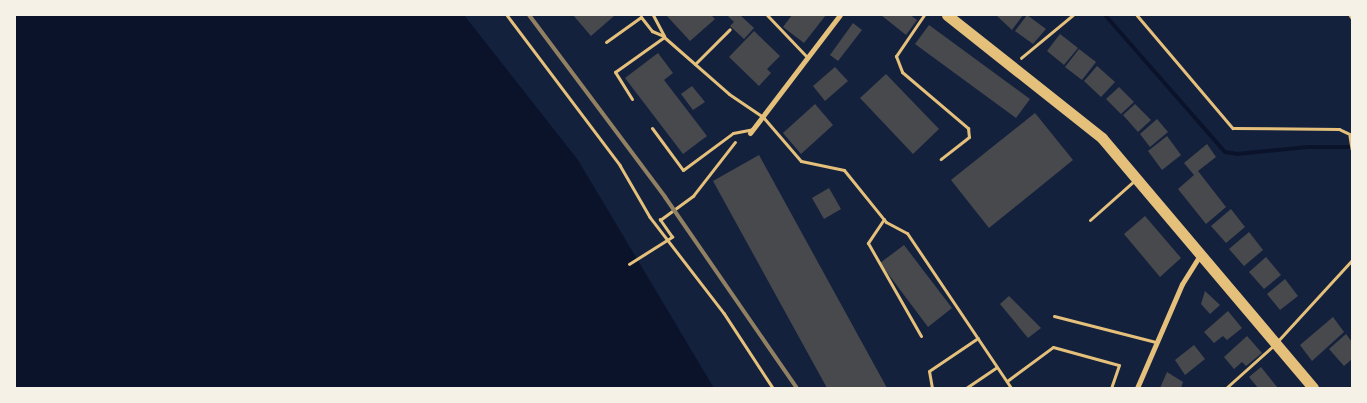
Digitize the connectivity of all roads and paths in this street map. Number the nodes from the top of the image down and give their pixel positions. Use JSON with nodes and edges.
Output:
{"nodes":[{"id":1,"x":508,"y":15,"type":"edge"},
{"id":2,"x":653,"y":15,"type":"edge"},
{"id":3,"x":767,"y":15,"type":"edge"},
{"id":4,"x":840,"y":15,"type":"edge"},
{"id":5,"x":924,"y":15,"type":"edge"},
{"id":6,"x":947,"y":15,"type":"edge"},
{"id":7,"x":1072,"y":15,"type":"edge"},
{"id":8,"x":1137,"y":15,"type":"edge"},
{"id":9,"x":730,"y":29,"type":"dead end"},
{"id":10,"x":664,"y":37,"type":"junction"},
{"id":11,"x":606,"y":42,"type":"dead end"},
{"id":12,"x":808,"y":58,"type":"junction"},
{"id":13,"x":695,"y":64,"type":"junction"},
{"id":14,"x":1012,"y":66,"type":"junction"},
{"id":15,"x":632,"y":99,"type":"dead end"},
{"id":16,"x":763,"y":117,"type":"junction"},
{"id":17,"x":652,"y":128,"type":"dead end"},
{"id":18,"x":752,"y":131,"type":"junction"},
{"id":19,"x":1351,"y":135,"type":"edge"},
{"id":20,"x":1352,"y":149,"type":"edge"},
{"id":21,"x":941,"y":159,"type":"dead end"},
{"id":22,"x":1137,"y":178,"type":"junction"},
{"id":23,"x":884,"y":220,"type":"junction"},
{"id":24,"x":1090,"y":220,"type":"dead end"},
{"id":25,"x":666,"y":240,"type":"junction"},
{"id":26,"x":1202,"y":254,"type":"junction"},
{"id":27,"x":1352,"y":260,"type":"edge"},
{"id":28,"x":629,"y":264,"type":"dead end"},
{"id":29,"x":1054,"y":316,"type":"dead end"},
{"id":30,"x":921,"y":336,"type":"dead end"},
{"id":31,"x":978,"y":338,"type":"junction"},
{"id":32,"x":1157,"y":342,"type":"junction"},
{"id":33,"x":1275,"y":344,"type":"junction"},
{"id":34,"x":997,"y":367,"type":"junction"},
{"id":35,"x":1006,"y":381,"type":"junction"},
{"id":36,"x":773,"y":388,"type":"edge"},
{"id":37,"x":932,"y":388,"type":"edge"},
{"id":38,"x":966,"y":388,"type":"edge"},
{"id":39,"x":1011,"y":388,"type":"edge"},
{"id":40,"x":1111,"y":388,"type":"edge"},
{"id":41,"x":1137,"y":388,"type":"edge"},
{"id":42,"x":1226,"y":388,"type":"edge"},
{"id":43,"x":1313,"y":388,"type":"edge"}],
"edges":[{"from":1,"to":25,"type":"path"},
{"from":2,"to":10,"type":"lane"},
{"from":3,"to":12,"type":"lane"},
{"from":4,"to":12,"type":"street"},
{"from":5,"to":21,"type":"lane"},
{"from":6,"to":14,"type":"highway"},
{"from":7,"to":14,"type":"path"},
{"from":8,"to":19,"type":"path"},
{"from":9,"to":13,"type":"lane"},
{"from":10,"to":11,"type":"lane"},
{"from":10,"to":13,"type":"lane"},
{"from":10,"to":15,"type":"lane"},
{"from":12,"to":16,"type":"street"},
{"from":13,"to":16,"type":"lane"},
{"from":14,"to":22,"type":"highway"},
{"from":16,"to":18,"type":"street"},
{"from":16,"to":23,"type":"lane"},
{"from":17,"to":18,"type":"lane"},
{"from":18,"to":25,"type":"path"},
{"from":19,"to":20,"type":"path"},
{"from":22,"to":24,"type":"lane"},
{"from":22,"to":26,"type":"highway"},
{"from":23,"to":30,"type":"lane"},
{"from":23,"to":31,"type":"lane"},
{"from":25,"to":28,"type":"path"},
{"from":25,"to":36,"type":"path"},
{"from":26,"to":32,"type":"street"},
{"from":26,"to":33,"type":"highway"},
{"from":27,"to":33,"type":"lane"},
{"from":29,"to":32,"type":"lane"},
{"from":31,"to":34,"type":"lane"},
{"from":31,"to":37,"type":"lane"},
{"from":32,"to":41,"type":"street"},
{"from":33,"to":42,"type":"lane"},
{"from":33,"to":43,"type":"highway"},
{"from":34,"to":35,"type":"lane"},
{"from":34,"to":38,"type":"lane"},
{"from":35,"to":39,"type":"lane"},
{"from":35,"to":40,"type":"lane"}]}
